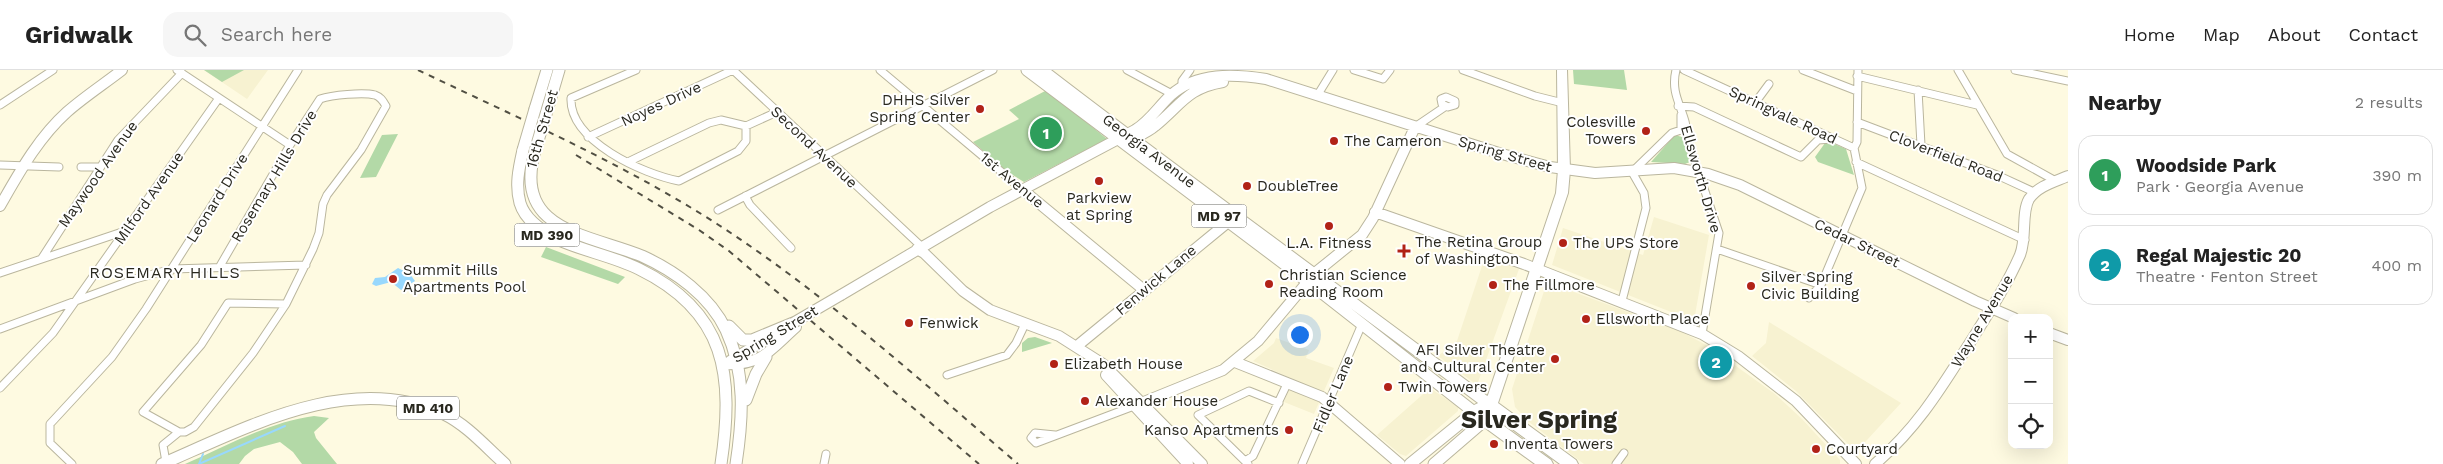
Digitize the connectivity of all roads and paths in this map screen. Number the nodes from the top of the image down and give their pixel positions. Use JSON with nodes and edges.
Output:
{"nodes":[{"id":1,"x":53,"y":70,"type":"edge"},
{"id":2,"x":122,"y":70,"type":"edge"},
{"id":3,"x":298,"y":70,"type":"edge"},
{"id":4,"x":547,"y":70,"type":"edge"},
{"id":5,"x":558,"y":70,"type":"edge"},
{"id":6,"x":636,"y":70,"type":"edge"},
{"id":7,"x":733,"y":70,"type":"edge"},
{"id":8,"x":880,"y":70,"type":"edge"},
{"id":9,"x":993,"y":70,"type":"edge"},
{"id":10,"x":1026,"y":70,"type":"edge"},
{"id":11,"x":1042,"y":70,"type":"edge"},
{"id":12,"x":1127,"y":70,"type":"edge"},
{"id":13,"x":1190,"y":70,"type":"edge"},
{"id":14,"x":1333,"y":70,"type":"edge"},
{"id":15,"x":1354,"y":70,"type":"edge"},
{"id":16,"x":1390,"y":70,"type":"edge"},
{"id":17,"x":1463,"y":70,"type":"edge"},
{"id":18,"x":1562,"y":70,"type":"edge"},
{"id":19,"x":1676,"y":70,"type":"edge"},
{"id":20,"x":1684,"y":70,"type":"edge"},
{"id":21,"x":1803,"y":70,"type":"edge"},
{"id":22,"x":1958,"y":70,"type":"edge"},
{"id":23,"x":2015,"y":70,"type":"edge"},
{"id":24,"x":179,"y":71,"type":"edge"},
{"id":25,"x":1858,"y":73,"type":"edge"},
{"id":26,"x":2068,"y":81,"type":"edge"},
{"id":27,"x":1769,"y":84,"type":"dead end"},
{"id":28,"x":1182,"y":88,"type":"junction"},
{"id":29,"x":1918,"y":90,"type":"junction"},
{"id":30,"x":1857,"y":91,"type":"junction"},
{"id":31,"x":1172,"y":94,"type":"junction"},
{"id":32,"x":1317,"y":96,"type":"junction"},
{"id":33,"x":219,"y":98,"type":"junction"},
{"id":34,"x":1755,"y":102,"type":"junction"},
{"id":35,"x":1563,"y":103,"type":"junction"},
{"id":36,"x":1677,"y":103,"type":"junction"},
{"id":37,"x":0,"y":105,"type":"edge"},
{"id":38,"x":1977,"y":105,"type":"junction"},
{"id":39,"x":923,"y":106,"type":"junction"},
{"id":40,"x":1446,"y":106,"type":"dead end"},
{"id":41,"x":777,"y":112,"type":"junction"},
{"id":42,"x":1681,"y":115,"type":"junction"},
{"id":43,"x":1857,"y":122,"type":"junction"},
{"id":44,"x":263,"y":126,"type":"junction"},
{"id":45,"x":746,"y":126,"type":"junction"},
{"id":46,"x":1415,"y":128,"type":"junction"},
{"id":47,"x":1814,"y":130,"type":"junction"},
{"id":48,"x":588,"y":137,"type":"junction"},
{"id":49,"x":1125,"y":139,"type":"junction"},
{"id":50,"x":1836,"y":139,"type":"junction"},
{"id":51,"x":1818,"y":140,"type":"junction"},
{"id":52,"x":290,"y":144,"type":"junction"},
{"id":53,"x":1921,"y":145,"type":"junction"},
{"id":54,"x":1854,"y":148,"type":"junction"},
{"id":55,"x":824,"y":156,"type":"junction"},
{"id":56,"x":630,"y":161,"type":"junction"},
{"id":57,"x":1856,"y":162,"type":"junction"},
{"id":58,"x":0,"y":165,"type":"edge"},
{"id":59,"x":22,"y":167,"type":"junction"},
{"id":60,"x":82,"y":167,"type":"dead end"},
{"id":61,"x":100,"y":167,"type":"junction"},
{"id":62,"x":59,"y":168,"type":"dead end"},
{"id":63,"x":1564,"y":170,"type":"junction"},
{"id":64,"x":1632,"y":172,"type":"junction"},
{"id":65,"x":1699,"y":172,"type":"junction"},
{"id":66,"x":2068,"y":176,"type":"edge"},
{"id":67,"x":2054,"y":180,"type":"junction"},
{"id":68,"x":1025,"y":192,"type":"junction"},
{"id":69,"x":2034,"y":192,"type":"junction"},
{"id":70,"x":745,"y":196,"type":"junction"},
{"id":71,"x":0,"y":206,"type":"edge"},
{"id":72,"x":718,"y":210,"type":"dead end"},
{"id":73,"x":1375,"y":212,"type":"junction"},
{"id":74,"x":1231,"y":219,"type":"junction"},
{"id":75,"x":532,"y":222,"type":"junction"},
{"id":76,"x":126,"y":231,"type":"junction"},
{"id":77,"x":1843,"y":236,"type":"junction"},
{"id":78,"x":2025,"y":240,"type":"junction"},
{"id":79,"x":596,"y":242,"type":"junction"},
{"id":80,"x":791,"y":248,"type":"dead end"},
{"id":81,"x":1717,"y":249,"type":"junction"},
{"id":82,"x":921,"y":250,"type":"junction"},
{"id":83,"x":42,"y":258,"type":"junction"},
{"id":84,"x":306,"y":265,"type":"junction"},
{"id":85,"x":220,"y":266,"type":"junction"},
{"id":86,"x":172,"y":269,"type":"junction"},
{"id":87,"x":638,"y":269,"type":"junction"},
{"id":88,"x":1536,"y":269,"type":"junction"},
{"id":89,"x":0,"y":273,"type":"edge"},
{"id":90,"x":1311,"y":277,"type":"junction"},
{"id":91,"x":1821,"y":285,"type":"junction"},
{"id":92,"x":1144,"y":290,"type":"junction"},
{"id":93,"x":1809,"y":298,"type":"dead end"},
{"id":94,"x":76,"y":300,"type":"junction"},
{"id":95,"x":1622,"y":301,"type":"junction"},
{"id":96,"x":286,"y":304,"type":"junction"},
{"id":97,"x":1342,"y":308,"type":"junction"},
{"id":98,"x":1991,"y":308,"type":"junction"},
{"id":99,"x":716,"y":312,"type":"junction"},
{"id":100,"x":2008,"y":315,"type":"edge"},
{"id":101,"x":1025,"y":324,"type":"junction"},
{"id":102,"x":1362,"y":324,"type":"junction"},
{"id":103,"x":794,"y":325,"type":"junction"},
{"id":104,"x":0,"y":329,"type":"edge"},
{"id":105,"x":1391,"y":332,"type":"junction"},
{"id":106,"x":1702,"y":334,"type":"junction"},
{"id":107,"x":2053,"y":334,"type":"edge"},
{"id":108,"x":2068,"y":340,"type":"edge"},
{"id":109,"x":1077,"y":346,"type":"junction"},
{"id":110,"x":766,"y":357,"type":"junction"},
{"id":111,"x":739,"y":362,"type":"junction"},
{"id":112,"x":1235,"y":362,"type":"junction"},
{"id":113,"x":724,"y":364,"type":"junction"},
{"id":114,"x":947,"y":375,"type":"dead end"},
{"id":115,"x":1287,"y":384,"type":"junction"},
{"id":116,"x":0,"y":388,"type":"edge"},
{"id":117,"x":1279,"y":403,"type":"junction"},
{"id":118,"x":1139,"y":405,"type":"junction"},
{"id":119,"x":1329,"y":405,"type":"junction"},
{"id":120,"x":1490,"y":405,"type":"junction"},
{"id":121,"x":744,"y":406,"type":"junction"},
{"id":122,"x":1479,"y":416,"type":"junction"},
{"id":123,"x":179,"y":432,"type":"junction"},
{"id":124,"x":1055,"y":435,"type":"dead end"},
{"id":125,"x":1624,"y":453,"type":"dead end"},
{"id":126,"x":826,"y":454,"type":"dead end"},
{"id":127,"x":1186,"y":457,"type":"edge"},
{"id":128,"x":1247,"y":462,"type":"edge"},
{"id":129,"x":164,"y":463,"type":"edge"},
{"id":130,"x":72,"y":464,"type":"edge"},
{"id":131,"x":505,"y":464,"type":"edge"},
{"id":132,"x":721,"y":464,"type":"edge"},
{"id":133,"x":736,"y":464,"type":"edge"},
{"id":134,"x":824,"y":464,"type":"edge"},
{"id":135,"x":1202,"y":464,"type":"edge"},
{"id":136,"x":1302,"y":464,"type":"edge"},
{"id":137,"x":1400,"y":464,"type":"edge"},
{"id":138,"x":1410,"y":464,"type":"edge"},
{"id":139,"x":1434,"y":464,"type":"edge"},
{"id":140,"x":1546,"y":464,"type":"edge"},
{"id":141,"x":1570,"y":464,"type":"edge"},
{"id":142,"x":1616,"y":464,"type":"edge"},
{"id":143,"x":1856,"y":464,"type":"edge"},
{"id":144,"x":1875,"y":464,"type":"edge"}],
"edges":[{"from":1,"to":37,"type":"street"},
{"from":2,"to":59,"type":"street"},
{"from":3,"to":44,"type":"street","name":"Leonard Drive"},
{"from":4,"to":75,"type":"main road","name":"16th Street","number":"MD 390","bridge":true},
{"from":5,"to":79,"type":"main road","name":"16th Street","number":"MD 390","bridge":true},
{"from":6,"to":48,"type":"street"},
{"from":7,"to":41,"type":"street","name":"Second Avenue"},
{"from":7,"to":48,"type":"street","name":"Noyes Drive"},
{"from":8,"to":39,"type":"street","name":"1st Avenue"},
{"from":9,"to":39,"type":"street"},
{"from":10,"to":49,"type":"main road","name":"Georgia Avenue","number":"MD 97"},
{"from":11,"to":49,"type":"main road","name":"Georgia Avenue","number":"MD 97"},
{"from":12,"to":31,"type":"street"},
{"from":13,"to":28,"type":"street"},
{"from":14,"to":32,"type":"street"},
{"from":15,"to":16,"type":"street"},
{"from":17,"to":35,"type":"street"},
{"from":18,"to":35,"type":"highway"},
{"from":19,"to":36,"type":"street","name":"Ellsworth Drive"},
{"from":20,"to":34,"type":"street","name":"Springvale Road"},
{"from":21,"to":30,"type":"street"},
{"from":22,"to":38,"type":"street"},
{"from":23,"to":26,"type":"street"},
{"from":24,"to":33,"type":"street"},
{"from":24,"to":61,"type":"street","name":"Maywood Avenue"},
{"from":25,"to":29,"type":"street"},
{"from":25,"to":30,"type":"street"},
{"from":27,"to":34,"type":"street"},
{"from":28,"to":31,"type":"street","name":"Spring Street"},
{"from":28,"to":32,"type":"street","name":"Spring Street"},
{"from":29,"to":38,"type":"street"},
{"from":29,"to":53,"type":"street"},
{"from":30,"to":43,"type":"street"},
{"from":31,"to":49,"type":"street","name":"Spring Street"},
{"from":32,"to":46,"type":"street","name":"Spring Street"},
{"from":32,"to":49,"type":"street","name":"Spring Street"},
{"from":33,"to":44,"type":"street"},
{"from":33,"to":76,"type":"street","name":"Milford Avenue"},
{"from":34,"to":47,"type":"street","name":"Springvale Road"},
{"from":35,"to":63,"type":"highway"},
{"from":36,"to":42,"type":"street","name":"Ellsworth Drive"},
{"from":36,"to":51,"type":"street"},
{"from":38,"to":67,"type":"street"},
{"from":39,"to":55,"type":"street"},
{"from":39,"to":68,"type":"street","name":"1st Avenue"},
{"from":40,"to":46,"type":"street"},
{"from":41,"to":45,"type":"street"},
{"from":41,"to":55,"type":"street","name":"Second Avenue"},
{"from":42,"to":64,"type":"street","name":"Ellsworth Drive"},
{"from":42,"to":65,"type":"street","name":"Ellsworth Drive"},
{"from":43,"to":53,"type":"street","name":"Cloverfield Road"},
{"from":43,"to":54,"type":"street"},
{"from":44,"to":52,"type":"street"},
{"from":44,"to":86,"type":"street","name":"Leonard Drive"},
{"from":45,"to":56,"type":"street"},
{"from":45,"to":56,"type":"street"},
{"from":46,"to":63,"type":"street","name":"Spring Street"},
{"from":46,"to":73,"type":"street"},
{"from":47,"to":50,"type":"street","name":"Springvale Road"},
{"from":47,"to":51,"type":"street"},
{"from":48,"to":56,"type":"street"},
{"from":49,"to":68,"type":"street","name":"Spring Street"},
{"from":49,"to":74,"type":"main road","name":"Georgia Avenue","number":"MD 97"},
{"from":50,"to":51,"type":"street"},
{"from":50,"to":54,"type":"street","name":"Springvale Road"},
{"from":52,"to":84,"type":"street","name":"Rosemary Hills Drive"},
{"from":52,"to":85,"type":"street","name":"Rosemary Hills Drive"},
{"from":53,"to":69,"type":"street","name":"Cloverfield Road"},
{"from":54,"to":57,"type":"street"},
{"from":55,"to":70,"type":"street"},
{"from":55,"to":82,"type":"street","name":"Second Avenue"},
{"from":57,"to":77,"type":"street"},
{"from":57,"to":78,"type":"street"},
{"from":58,"to":59,"type":"street"},
{"from":59,"to":62,"type":"street"},
{"from":59,"to":71,"type":"street"},
{"from":60,"to":61,"type":"street"},
{"from":61,"to":83,"type":"street","name":"Maywood Avenue"},
{"from":63,"to":64,"type":"street","name":"Spring Street"},
{"from":63,"to":88,"type":"highway"},
{"from":64,"to":65,"type":"street","name":"Spring Street"},
{"from":64,"to":95,"type":"street"},
{"from":65,"to":77,"type":"street","name":"Cedar Street"},
{"from":65,"to":81,"type":"street","name":"Ellsworth Drive"},
{"from":66,"to":67,"type":"street"},
{"from":67,"to":69,"type":"street"},
{"from":68,"to":82,"type":"street","name":"Spring Street"},
{"from":68,"to":92,"type":"street","name":"1st Avenue"},
{"from":69,"to":78,"type":"street","name":"Wayne Avenue"},
{"from":70,"to":72,"type":"street"},
{"from":70,"to":80,"type":"street"},
{"from":73,"to":88,"type":"street"},
{"from":73,"to":90,"type":"street"},
{"from":74,"to":90,"type":"main road","name":"Georgia Avenue","number":"MD 97"},
{"from":74,"to":92,"type":"street","name":"Fenwick Lane"},
{"from":75,"to":79,"type":"main road"},
{"from":75,"to":87,"type":"main road","name":"16th Street","number":"MD 390"},
{"from":76,"to":83,"type":"street"},
{"from":76,"to":94,"type":"street","name":"Milford Avenue"},
{"from":77,"to":91,"type":"street"},
{"from":77,"to":98,"type":"street","name":"Cedar Street"},
{"from":78,"to":98,"type":"street","name":"Wayne Avenue"},
{"from":79,"to":87,"type":"main road"},
{"from":79,"to":99,"type":"main road","name":"16th Street","number":"MD 390"},
{"from":81,"to":91,"type":"street"},
{"from":81,"to":106,"type":"street","name":"Ellsworth Drive"},
{"from":82,"to":101,"type":"street","name":"Second Avenue"},
{"from":82,"to":103,"type":"street","name":"Spring Street"},
{"from":83,"to":89,"type":"street"},
{"from":84,"to":85,"type":"street","name":"Rosemary Hills Drive"},
{"from":84,"to":96,"type":"street","name":"Rosemary Hills Drive"},
{"from":85,"to":86,"type":"street"},
{"from":86,"to":94,"type":"street"},
{"from":86,"to":130,"type":"street","name":"Leonard Drive"},
{"from":87,"to":113,"type":"main road","name":"16th Street","number":"MD 390"},
{"from":88,"to":95,"type":"street"},
{"from":88,"to":120,"type":"highway"},
{"from":90,"to":97,"type":"main road","name":"Georgia Avenue","number":"MD 97"},
{"from":90,"to":105,"type":"main road","name":"Georgia Avenue","number":"MD 97"},
{"from":90,"to":112,"type":"street"},
{"from":91,"to":93,"type":"street"},
{"from":92,"to":109,"type":"street","name":"Fenwick Lane"},
{"from":94,"to":104,"type":"street"},
{"from":94,"to":116,"type":"street","name":"Milford Avenue"},
{"from":95,"to":106,"type":"street"},
{"from":96,"to":123,"type":"street","name":"Rosemary Hills Drive"},
{"from":96,"to":123,"type":"street"},
{"from":97,"to":102,"type":"main road","name":"Georgia Avenue","number":"MD 97"},
{"from":97,"to":105,"type":"main road","number":"MD 97"},
{"from":98,"to":100,"type":"street","name":"Cedar Street"},
{"from":98,"to":144,"type":"street","name":"Wayne Avenue"},
{"from":99,"to":103,"type":"main road"},
{"from":99,"to":111,"type":"main road","name":"16th Street","number":"MD 390"},
{"from":101,"to":109,"type":"street","name":"Second Avenue"},
{"from":101,"to":114,"type":"street"},
{"from":102,"to":119,"type":"street","name":"Fidler Lane"},
{"from":102,"to":122,"type":"main road","name":"Georgia Avenue","number":"MD 97"},
{"from":103,"to":110,"type":"street","name":"Spring Street"},
{"from":103,"to":111,"type":"street","name":"Spring Street"},
{"from":105,"to":120,"type":"main road","name":"Georgia Avenue","number":"MD 97"},
{"from":106,"to":143,"type":"street"},
{"from":107,"to":108,"type":"street"},
{"from":109,"to":118,"type":"street","name":"Second Avenue"},
{"from":110,"to":111,"type":"street","name":"Spring Street"},
{"from":110,"to":121,"type":"main road"},
{"from":111,"to":113,"type":"street","name":"Spring Street"},
{"from":111,"to":121,"type":"main road","name":"16th Street","number":"MD 390"},
{"from":112,"to":115,"type":"street"},
{"from":112,"to":118,"type":"street"},
{"from":113,"to":132,"type":"main road","name":"16th Street","number":"MD 390"},
{"from":115,"to":117,"type":"street"},
{"from":115,"to":119,"type":"street"},
{"from":117,"to":128,"type":"street"},
{"from":117,"to":128,"type":"street"},
{"from":118,"to":124,"type":"street"},
{"from":118,"to":127,"type":"street","name":"Second Avenue"},
{"from":119,"to":136,"type":"street","name":"Fidler Lane"},
{"from":119,"to":137,"type":"street"},
{"from":120,"to":122,"type":"highway"},
{"from":120,"to":141,"type":"highway","name":"Georgia Avenue"},
{"from":121,"to":133,"type":"main road","name":"16th Street","number":"MD 390"},
{"from":122,"to":138,"type":"main road"},
{"from":122,"to":139,"type":"main road"},
{"from":122,"to":140,"type":"highway","name":"Georgia Avenue"},
{"from":123,"to":129,"type":"street","name":"Rosemary Hills Drive"},
{"from":125,"to":142,"type":"street"},
{"from":126,"to":134,"type":"street"},
{"from":127,"to":135,"type":"street","name":"Second Avenue"},
{"from":129,"to":131,"type":"main road","number":"MD 410"}]}
